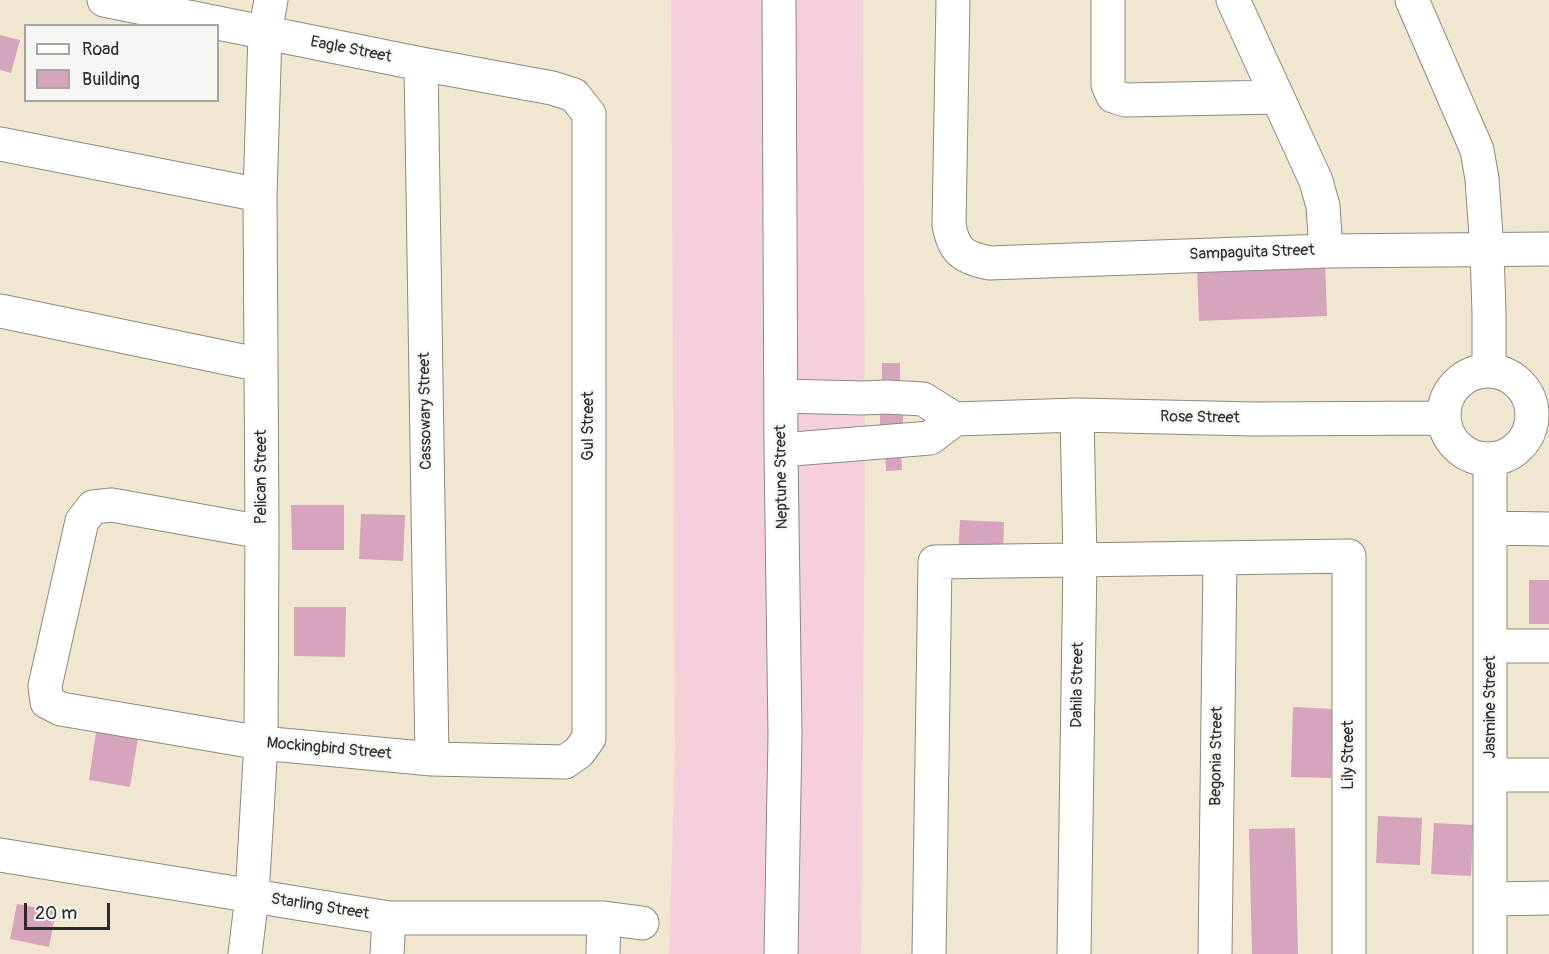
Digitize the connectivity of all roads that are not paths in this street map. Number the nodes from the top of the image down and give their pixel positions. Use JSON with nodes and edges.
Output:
{"nodes":[{"id":1,"x":104,"y":0,"type":"edge"},
{"id":2,"x":271,"y":0,"type":"edge"},
{"id":3,"x":779,"y":0,"type":"edge"},
{"id":4,"x":953,"y":0,"type":"edge"},
{"id":5,"x":1108,"y":0,"type":"edge"},
{"id":6,"x":1233,"y":0,"type":"edge"},
{"id":7,"x":1423,"y":4,"type":"edge"},
{"id":8,"x":265,"y":33,"type":"junction"},
{"id":9,"x":421,"y":64,"type":"junction"},
{"id":10,"x":1277,"y":97,"type":"junction"},
{"id":11,"x":589,"y":114,"type":"joint"},
{"id":12,"x":0,"y":144,"type":"edge"},
{"id":13,"x":260,"y":195,"type":"junction"},
{"id":14,"x":1549,"y":249,"type":"edge"},
{"id":15,"x":1326,"y":250,"type":"junction"},
{"id":16,"x":1487,"y":250,"type":"junction"},
{"id":17,"x":0,"y":311,"type":"edge"},
{"id":18,"x":261,"y":366,"type":"junction"},
{"id":19,"x":1489,"y":371,"type":"junction"},
{"id":20,"x":781,"y":396,"type":"junction"},
{"id":21,"x":852,"y":398,"type":"junction"},
{"id":22,"x":1541,"y":412,"type":"edge"},
{"id":23,"x":1077,"y":415,"type":"junction"},
{"id":24,"x":1444,"y":418,"type":"junction"},
{"id":25,"x":955,"y":419,"type":"junction"},
{"id":26,"x":853,"y":444,"type":"junction"},
{"id":27,"x":781,"y":450,"type":"junction"},
{"id":28,"x":1490,"y":460,"type":"junction"},
{"id":29,"x":1490,"y":528,"type":"junction"},
{"id":30,"x":1549,"y":529,"type":"edge"},
{"id":31,"x":262,"y":532,"type":"junction"},
{"id":32,"x":1220,"y":558,"type":"junction"},
{"id":33,"x":1080,"y":560,"type":"junction"},
{"id":34,"x":1491,"y":646,"type":"junction"},
{"id":35,"x":1549,"y":646,"type":"edge"},
{"id":36,"x":589,"y":738,"type":"joint"},
{"id":37,"x":261,"y":743,"type":"junction"},
{"id":38,"x":432,"y":759,"type":"junction"},
{"id":39,"x":1491,"y":775,"type":"junction"},
{"id":40,"x":1549,"y":775,"type":"edge"},
{"id":41,"x":0,"y":855,"type":"edge"},
{"id":42,"x":252,"y":896,"type":"junction"},
{"id":43,"x":1549,"y":898,"type":"edge"},
{"id":44,"x":1491,"y":899,"type":"junction"},
{"id":45,"x":389,"y":918,"type":"junction"},
{"id":46,"x":604,"y":918,"type":"junction"},
{"id":47,"x":642,"y":923,"type":"dead end"},
{"id":48,"x":245,"y":954,"type":"edge"},
{"id":49,"x":387,"y":954,"type":"edge"},
{"id":50,"x":603,"y":954,"type":"edge"},
{"id":51,"x":781,"y":954,"type":"edge"},
{"id":52,"x":929,"y":954,"type":"edge"},
{"id":53,"x":1074,"y":954,"type":"edge"},
{"id":54,"x":1215,"y":954,"type":"edge"},
{"id":55,"x":1349,"y":954,"type":"edge"},
{"id":56,"x":1491,"y":954,"type":"edge"}],
"edges":[{"from":1,"to":8,"type":"street","name":"Eagle Street"},
{"from":2,"to":8,"type":"street","name":"Pelican Street"},
{"from":3,"to":20,"type":"street","name":"Neptune Street"},
{"from":4,"to":15,"type":"street","name":"Sampaguita Street"},
{"from":5,"to":10,"type":"street"},
{"from":6,"to":10,"type":"street"},
{"from":7,"to":16,"type":"street"},
{"from":8,"to":9,"type":"street","name":"Eagle Street"},
{"from":8,"to":13,"type":"street","name":"Pelican Street"},
{"from":9,"to":11,"type":"street","name":"Eagle Street"},
{"from":9,"to":38,"type":"street","name":"Cassowary Street"},
{"from":10,"to":15,"type":"street"},
{"from":11,"to":36,"type":"street","name":"Gul Street"},
{"from":12,"to":13,"type":"street"},
{"from":13,"to":18,"type":"street","name":"Pelican Street"},
{"from":14,"to":16,"type":"street","name":"Sampaguita Street"},
{"from":15,"to":16,"type":"street","name":"Sampaguita Street"},
{"from":16,"to":19,"type":"street"},
{"from":17,"to":18,"type":"street"},
{"from":18,"to":31,"type":"street","name":"Pelican Street"},
{"from":19,"to":22,"type":"street"},
{"from":19,"to":24,"type":"street"},
{"from":20,"to":21,"type":"street"},
{"from":20,"to":27,"type":"street","name":"Neptune Street"},
{"from":21,"to":25,"type":"street"},
{"from":21,"to":26,"type":"street"},
{"from":22,"to":28,"type":"street"},
{"from":23,"to":24,"type":"street","name":"Rose Street"},
{"from":23,"to":25,"type":"street","name":"Rose Street"},
{"from":23,"to":33,"type":"street","name":"Dahila Street"},
{"from":24,"to":28,"type":"street"},
{"from":25,"to":26,"type":"street"},
{"from":26,"to":27,"type":"street"},
{"from":27,"to":51,"type":"street","name":"Neptune Street"},
{"from":28,"to":29,"type":"street","name":"Jasmine Street"},
{"from":29,"to":30,"type":"street"},
{"from":29,"to":34,"type":"street","name":"Jasmine Street"},
{"from":31,"to":37,"type":"street","name":"Pelican Street"},
{"from":31,"to":37,"type":"street","name":"Mockingbird Street"},
{"from":32,"to":33,"type":"street"},
{"from":32,"to":54,"type":"street","name":"Begonia Street"},
{"from":32,"to":55,"type":"street","name":"Lily Street"},
{"from":33,"to":52,"type":"street"},
{"from":33,"to":53,"type":"street","name":"Dahila Street"},
{"from":34,"to":35,"type":"street"},
{"from":34,"to":39,"type":"street","name":"Jasmine Street"},
{"from":36,"to":38,"type":"street","name":"Mockingbird Street"},
{"from":37,"to":38,"type":"street","name":"Mockingbird Street"},
{"from":37,"to":42,"type":"street","name":"Pelican Street"},
{"from":39,"to":40,"type":"street"},
{"from":39,"to":44,"type":"street","name":"Jasmine Street"},
{"from":41,"to":42,"type":"street","name":"Starling Street"},
{"from":42,"to":45,"type":"street","name":"Starling Street"},
{"from":42,"to":48,"type":"street","name":"Pelican Street"},
{"from":43,"to":44,"type":"street"},
{"from":44,"to":56,"type":"street","name":"Jasmine Street"},
{"from":45,"to":46,"type":"street","name":"Starling Street"},
{"from":45,"to":49,"type":"street"},
{"from":46,"to":47,"type":"street","name":"Starling Street"},
{"from":46,"to":50,"type":"street"}]}
